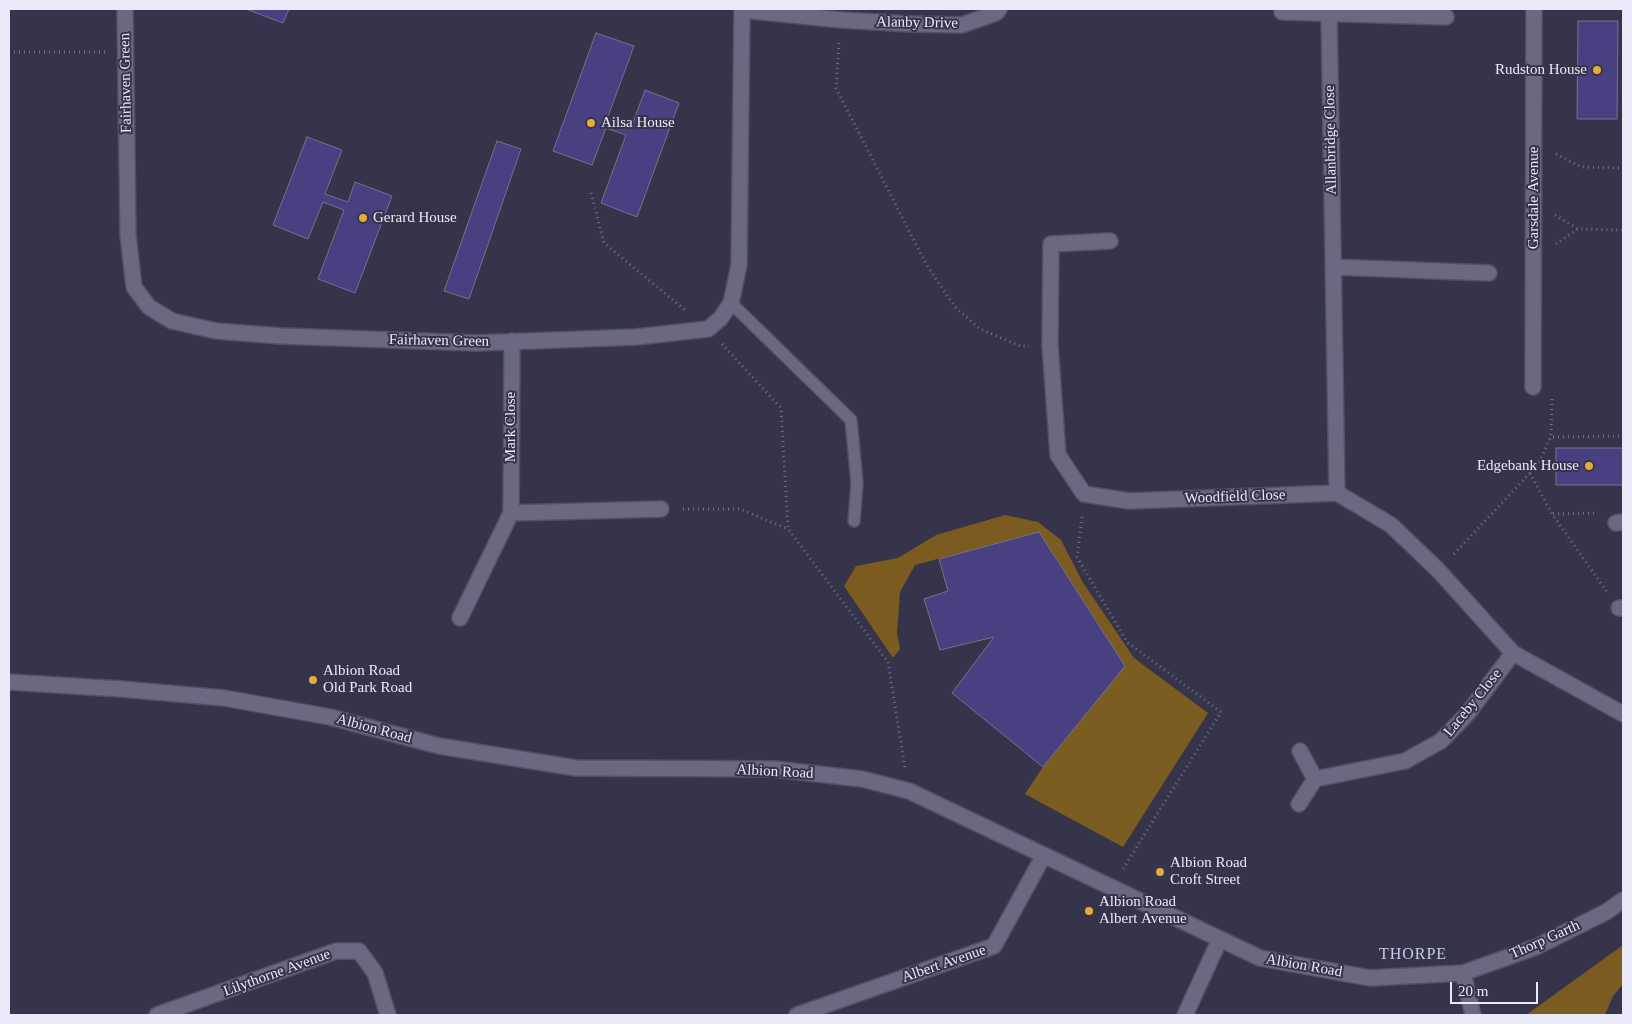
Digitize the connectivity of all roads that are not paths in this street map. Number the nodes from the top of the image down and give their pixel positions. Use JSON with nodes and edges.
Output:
{"nodes":[{"id":1,"x":125,"y":9,"type":"edge"},
{"id":2,"x":742,"y":9,"type":"edge"},
{"id":3,"x":999,"y":9,"type":"edge"},
{"id":4,"x":1534,"y":9,"type":"edge"},
{"id":5,"x":1282,"y":12,"type":"dead end"},
{"id":6,"x":1329,"y":13,"type":"junction"},
{"id":7,"x":1446,"y":17,"type":"dead end"},
{"id":8,"x":1110,"y":241,"type":"dead end"},
{"id":9,"x":1332,"y":267,"type":"junction"},
{"id":10,"x":1489,"y":273,"type":"dead end"},
{"id":11,"x":731,"y":303,"type":"junction"},
{"id":12,"x":512,"y":340,"type":"junction"},
{"id":13,"x":1533,"y":387,"type":"road end"},
{"id":14,"x":1337,"y":493,"type":"junction"},
{"id":15,"x":661,"y":509,"type":"road end"},
{"id":16,"x":511,"y":513,"type":"junction"},
{"id":17,"x":854,"y":521,"type":"dead end"},
{"id":18,"x":460,"y":618,"type":"dead end"},
{"id":19,"x":1513,"y":653,"type":"junction"},
{"id":20,"x":9,"y":682,"type":"edge"},
{"id":21,"x":1623,"y":714,"type":"edge"},
{"id":22,"x":1300,"y":751,"type":"dead end"},
{"id":23,"x":1315,"y":779,"type":"junction"},
{"id":24,"x":1299,"y":804,"type":"dead end"},
{"id":25,"x":1044,"y":855,"type":"junction"},
{"id":26,"x":1623,"y":900,"type":"edge"},
{"id":27,"x":1220,"y":939,"type":"junction"},
{"id":28,"x":1463,"y":972,"type":"junction"},
{"id":29,"x":157,"y":1015,"type":"edge"},
{"id":30,"x":388,"y":1015,"type":"edge"},
{"id":31,"x":797,"y":1015,"type":"edge"},
{"id":32,"x":1185,"y":1015,"type":"edge"},
{"id":33,"x":1473,"y":1015,"type":"edge"}],
"edges":[{"from":1,"to":12,"type":"street","name":"Fairhaven Green"},
{"from":2,"to":3,"type":"street","name":"Alanby Drive"},
{"from":2,"to":11,"type":"street"},
{"from":4,"to":13,"type":"street","name":"Garsdale Avenue"},
{"from":5,"to":6,"type":"street"},
{"from":6,"to":7,"type":"street"},
{"from":6,"to":9,"type":"street","name":"Allanbridge Close"},
{"from":8,"to":14,"type":"street","name":"Woodfield Close"},
{"from":9,"to":10,"type":"street"},
{"from":9,"to":14,"type":"street","name":"Allanbridge Close"},
{"from":11,"to":12,"type":"street","name":"Fairhaven Green"},
{"from":11,"to":17,"type":"lane"},
{"from":12,"to":16,"type":"street","name":"Mark Close"},
{"from":14,"to":19,"type":"street"},
{"from":15,"to":16,"type":"street"},
{"from":16,"to":18,"type":"street","name":"Mark Close"},
{"from":19,"to":21,"type":"street"},
{"from":19,"to":23,"type":"street","name":"Laceby Close"},
{"from":20,"to":25,"type":"street","name":"Albion Road"},
{"from":22,"to":23,"type":"street"},
{"from":23,"to":24,"type":"street"},
{"from":25,"to":27,"type":"street","name":"Albion Road"},
{"from":25,"to":31,"type":"street","name":"Albert Avenue"},
{"from":26,"to":28,"type":"street","name":"Thorp Garth"},
{"from":27,"to":28,"type":"street","name":"Albion Road"},
{"from":27,"to":32,"type":"street"},
{"from":28,"to":33,"type":"street"},
{"from":29,"to":30,"type":"street","name":"Lilythorne Avenue"}]}
